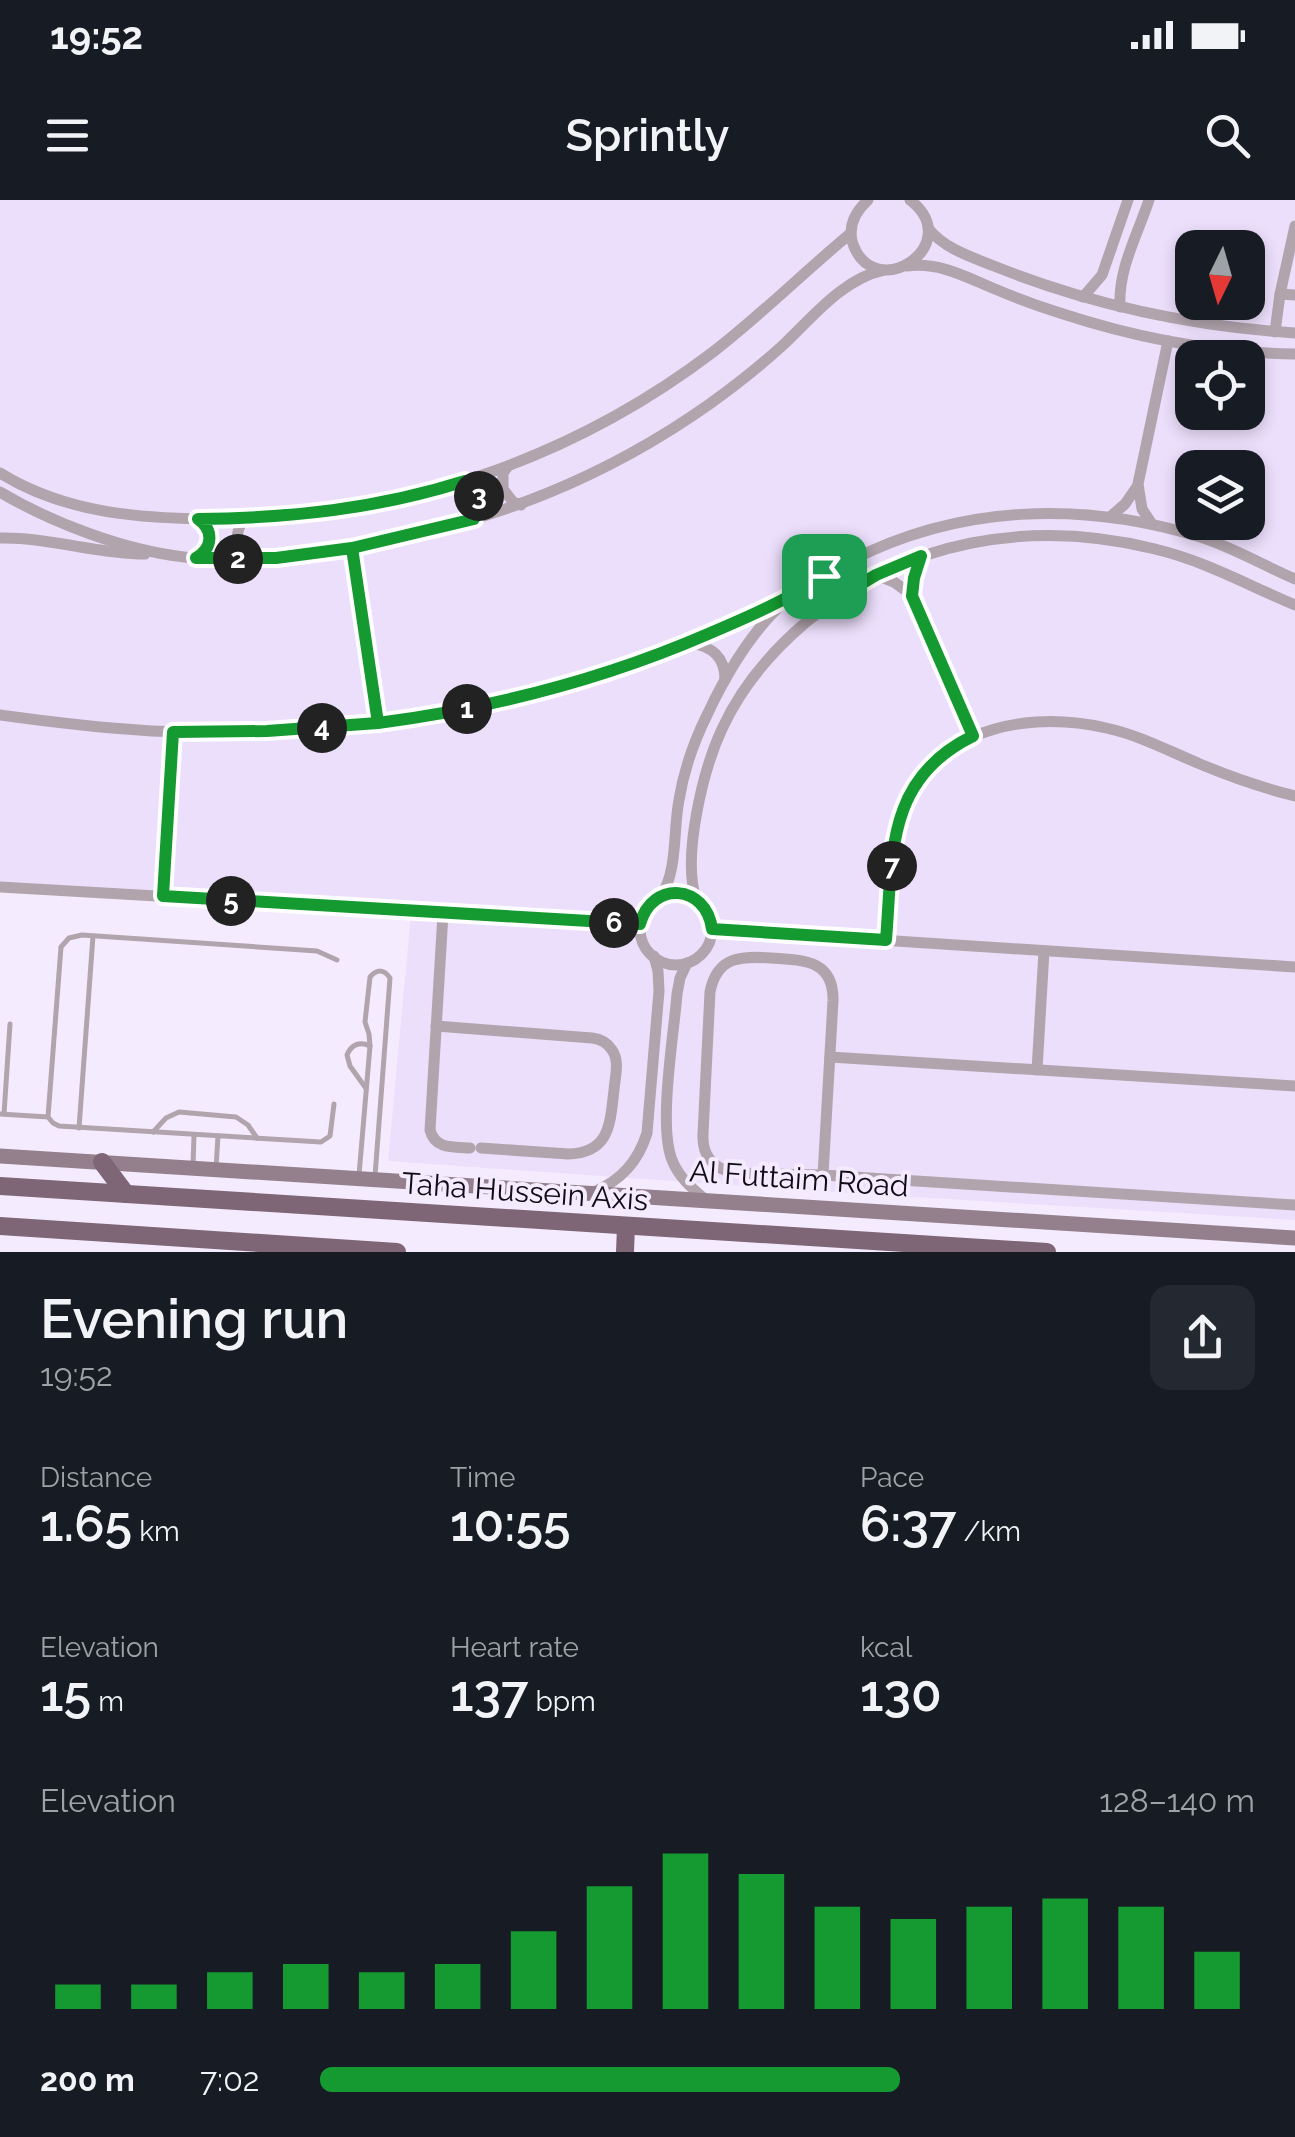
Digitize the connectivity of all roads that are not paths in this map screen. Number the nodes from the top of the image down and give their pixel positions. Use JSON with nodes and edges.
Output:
{"nodes":[{"id":1,"x":868,"y":200,"type":"edge"},
{"id":2,"x":1128,"y":200,"type":"edge"},
{"id":3,"x":1149,"y":200,"type":"edge"},
{"id":4,"x":912,"y":201,"type":"edge"},
{"id":5,"x":1295,"y":226,"type":"edge"},
{"id":6,"x":928,"y":228,"type":"junction"},
{"id":7,"x":851,"y":234,"type":"junction"},
{"id":8,"x":1293,"y":247,"type":"edge"},
{"id":9,"x":907,"y":266,"type":"junction"},
{"id":10,"x":884,"y":270,"type":"junction"},
{"id":11,"x":1280,"y":294,"type":"junction"},
{"id":12,"x":1295,"y":295,"type":"edge"},
{"id":13,"x":1083,"y":297,"type":"junction"},
{"id":14,"x":1120,"y":307,"type":"junction"},
{"id":15,"x":1276,"y":332,"type":"junction"},
{"id":16,"x":1295,"y":333,"type":"edge"},
{"id":17,"x":1168,"y":340,"type":"junction"},
{"id":18,"x":1295,"y":354,"type":"edge"},
{"id":19,"x":508,"y":466,"type":"junction"},
{"id":20,"x":0,"y":473,"type":"edge"},
{"id":21,"x":465,"y":481,"type":"junction"},
{"id":22,"x":1138,"y":484,"type":"junction"},
{"id":23,"x":0,"y":492,"type":"edge"},
{"id":24,"x":520,"y":504,"type":"junction"},
{"id":25,"x":1110,"y":517,"type":"junction"},
{"id":26,"x":198,"y":519,"type":"junction"},
{"id":27,"x":244,"y":519,"type":"junction"},
{"id":28,"x":474,"y":519,"type":"junction"},
{"id":29,"x":1152,"y":524,"type":"junction"},
{"id":30,"x":0,"y":538,"type":"edge"},
{"id":31,"x":352,"y":548,"type":"junction"},
{"id":32,"x":155,"y":553,"type":"junction"},
{"id":33,"x":921,"y":556,"type":"junction"},
{"id":34,"x":196,"y":558,"type":"junction"},
{"id":35,"x":250,"y":559,"type":"junction"},
{"id":36,"x":876,"y":575,"type":"junction"},
{"id":37,"x":824,"y":576,"type":"junction"},
{"id":38,"x":1295,"y":578,"type":"edge"},
{"id":39,"x":795,"y":594,"type":"junction"},
{"id":40,"x":841,"y":596,"type":"junction"},
{"id":41,"x":912,"y":596,"type":"junction"},
{"id":42,"x":1295,"y":604,"type":"edge"},
{"id":43,"x":814,"y":616,"type":"junction"},
{"id":44,"x":689,"y":642,"type":"junction"},
{"id":45,"x":725,"y":680,"type":"junction"},
{"id":46,"x":0,"y":716,"type":"edge"},
{"id":47,"x":378,"y":723,"type":"junction"},
{"id":48,"x":173,"y":732,"type":"junction"},
{"id":49,"x":973,"y":736,"type":"junction"},
{"id":50,"x":1295,"y":796,"type":"edge"},
{"id":51,"x":0,"y":887,"type":"edge"},
{"id":52,"x":163,"y":896,"type":"junction"},
{"id":53,"x":661,"y":896,"type":"junction"},
{"id":54,"x":696,"y":899,"type":"junction"},
{"id":55,"x":442,"y":914,"type":"junction"},
{"id":56,"x":640,"y":924,"type":"junction"},
{"id":57,"x":712,"y":929,"type":"junction"},
{"id":58,"x":93,"y":936,"type":"junction"},
{"id":59,"x":886,"y":940,"type":"junction"},
{"id":60,"x":1044,"y":952,"type":"junction"},
{"id":61,"x":654,"y":956,"type":"junction"},
{"id":62,"x":337,"y":960,"type":"dead end"},
{"id":63,"x":687,"y":963,"type":"junction"},
{"id":64,"x":1295,"y":967,"type":"edge"},
{"id":65,"x":10,"y":1024,"type":"dead end"},
{"id":66,"x":436,"y":1026,"type":"junction"},
{"id":67,"x":370,"y":1046,"type":"junction"},
{"id":68,"x":830,"y":1057,"type":"junction"},
{"id":69,"x":369,"y":1060,"type":"junction"},
{"id":70,"x":383,"y":1062,"type":"junction"},
{"id":71,"x":1036,"y":1070,"type":"junction"},
{"id":72,"x":1295,"y":1086,"type":"edge"},
{"id":73,"x":367,"y":1089,"type":"junction"},
{"id":74,"x":334,"y":1104,"type":"dead end"},
{"id":75,"x":364,"y":1112,"type":"junction"},
{"id":76,"x":2,"y":1114,"type":"edge"},
{"id":77,"x":379,"y":1114,"type":"junction"},
{"id":78,"x":48,"y":1118,"type":"junction"},
{"id":79,"x":79,"y":1128,"type":"junction"},
{"id":80,"x":152,"y":1132,"type":"junction"},
{"id":81,"x":194,"y":1134,"type":"junction"},
{"id":82,"x":218,"y":1136,"type":"junction"},
{"id":83,"x":257,"y":1138,"type":"junction"},
{"id":84,"x":0,"y":1156,"type":"edge"},
{"id":85,"x":102,"y":1162,"type":"junction"},
{"id":86,"x":192,"y":1168,"type":"junction"},
{"id":87,"x":216,"y":1170,"type":"junction"},
{"id":88,"x":823,"y":1176,"type":"junction"},
{"id":89,"x":367,"y":1179,"type":"junction"},
{"id":90,"x":0,"y":1186,"type":"edge"},
{"id":91,"x":592,"y":1193,"type":"junction"},
{"id":92,"x":126,"y":1194,"type":"junction"},
{"id":93,"x":708,"y":1201,"type":"junction"},
{"id":94,"x":1295,"y":1205,"type":"edge"},
{"id":95,"x":0,"y":1226,"type":"edge"},
{"id":96,"x":626,"y":1226,"type":"junction"},
{"id":97,"x":1295,"y":1238,"type":"edge"},
{"id":98,"x":397,"y":1252,"type":"edge"},
{"id":99,"x":625,"y":1252,"type":"edge"},
{"id":100,"x":1048,"y":1252,"type":"edge"}],
"edges":[{"from":1,"to":7,"type":"street"},
{"from":2,"to":13,"type":"street"},
{"from":3,"to":14,"type":"street"},
{"from":4,"to":6,"type":"street"},
{"from":5,"to":8,"type":"street"},
{"from":6,"to":9,"type":"street"},
{"from":6,"to":13,"type":"street"},
{"from":7,"to":10,"type":"street"},
{"from":7,"to":19,"type":"street"},
{"from":8,"to":11,"type":"street"},
{"from":9,"to":10,"type":"street"},
{"from":9,"to":17,"type":"street"},
{"from":10,"to":24,"type":"street"},
{"from":11,"to":12,"type":"street"},
{"from":11,"to":15,"type":"street"},
{"from":13,"to":14,"type":"street"},
{"from":14,"to":15,"type":"street"},
{"from":15,"to":16,"type":"street"},
{"from":17,"to":18,"type":"street"},
{"from":17,"to":22,"type":"street"},
{"from":19,"to":21,"type":"street"},
{"from":19,"to":24,"type":"street"},
{"from":20,"to":26,"type":"street"},
{"from":21,"to":27,"type":"street"},
{"from":21,"to":28,"type":"street"},
{"from":22,"to":25,"type":"street"},
{"from":22,"to":29,"type":"street"},
{"from":23,"to":32,"type":"street"},
{"from":24,"to":28,"type":"street"},
{"from":25,"to":29,"type":"street"},
{"from":25,"to":37,"type":"street"},
{"from":26,"to":27,"type":"street"},
{"from":26,"to":34,"type":"street"},
{"from":27,"to":35,"type":"street"},
{"from":28,"to":31,"type":"street"},
{"from":29,"to":38,"type":"street"},
{"from":30,"to":32,"type":"street"},
{"from":31,"to":35,"type":"street"},
{"from":31,"to":47,"type":"street"},
{"from":32,"to":34,"type":"street"},
{"from":33,"to":36,"type":"street"},
{"from":33,"to":41,"type":"street"},
{"from":33,"to":42,"type":"street"},
{"from":34,"to":35,"type":"street"},
{"from":36,"to":40,"type":"street"},
{"from":36,"to":41,"type":"street"},
{"from":37,"to":39,"type":"street"},
{"from":37,"to":40,"type":"street"},
{"from":39,"to":43,"type":"street"},
{"from":39,"to":44,"type":"street"},
{"from":39,"to":45,"type":"street"},
{"from":40,"to":43,"type":"street"},
{"from":41,"to":49,"type":"street"},
{"from":43,"to":54,"type":"street"},
{"from":44,"to":45,"type":"street"},
{"from":44,"to":47,"type":"street"},
{"from":45,"to":53,"type":"street"},
{"from":46,"to":48,"type":"street"},
{"from":47,"to":48,"type":"street"},
{"from":48,"to":52,"type":"street"},
{"from":49,"to":50,"type":"street"},
{"from":49,"to":59,"type":"street"},
{"from":51,"to":52,"type":"street"},
{"from":52,"to":55,"type":"street"},
{"from":53,"to":54,"type":"street"},
{"from":53,"to":56,"type":"street"},
{"from":54,"to":57,"type":"street"},
{"from":55,"to":56,"type":"street"},
{"from":55,"to":66,"type":"street"},
{"from":56,"to":61,"type":"street"},
{"from":57,"to":59,"type":"street"},
{"from":57,"to":63,"type":"street"},
{"from":58,"to":62,"type":"lane"},
{"from":58,"to":78,"type":"lane"},
{"from":58,"to":79,"type":"lane"},
{"from":59,"to":60,"type":"street"},
{"from":60,"to":64,"type":"street"},
{"from":60,"to":71,"type":"street"},
{"from":61,"to":63,"type":"street"},
{"from":61,"to":91,"type":"street"},
{"from":63,"to":93,"type":"street"},
{"from":65,"to":76,"type":"lane"},
{"from":66,"to":66,"type":"street"},
{"from":67,"to":69,"type":"lane"},
{"from":67,"to":70,"type":"lane"},
{"from":67,"to":73,"type":"lane"},
{"from":68,"to":71,"type":"street"},
{"from":68,"to":88,"type":"street"},
{"from":68,"to":88,"type":"street"},
{"from":69,"to":70,"type":"lane"},
{"from":69,"to":73,"type":"lane"},
{"from":70,"to":77,"type":"lane"},
{"from":71,"to":72,"type":"street"},
{"from":73,"to":75,"type":"lane"},
{"from":74,"to":83,"type":"lane"},
{"from":75,"to":77,"type":"lane"},
{"from":75,"to":89,"type":"lane"},
{"from":76,"to":78,"type":"lane"},
{"from":77,"to":89,"type":"lane"},
{"from":78,"to":79,"type":"lane"},
{"from":79,"to":80,"type":"lane"},
{"from":80,"to":81,"type":"lane"},
{"from":80,"to":83,"type":"lane"},
{"from":81,"to":82,"type":"lane"},
{"from":81,"to":86,"type":"lane"},
{"from":82,"to":83,"type":"lane"},
{"from":82,"to":87,"type":"lane"},
{"from":84,"to":85,"type":"street","name":"Al Futtaim Road"},
{"from":85,"to":86,"type":"street","name":"Al Futtaim Road"},
{"from":85,"to":92,"type":"main road"},
{"from":86,"to":87,"type":"street","name":"Al Futtaim Road"},
{"from":87,"to":89,"type":"street","name":"Al Futtaim Road"},
{"from":88,"to":94,"type":"street"},
{"from":89,"to":91,"type":"street","name":"Al Futtaim Road"},
{"from":90,"to":92,"type":"main road","name":"Taha Hussein Axis"},
{"from":91,"to":93,"type":"street","name":"Al Futtaim Road"},
{"from":92,"to":96,"type":"main road","name":"Taha Hussein Axis"},
{"from":93,"to":97,"type":"street","name":"Al Futtaim Road"},
{"from":95,"to":98,"type":"main road"},
{"from":96,"to":99,"type":"main road"},
{"from":96,"to":100,"type":"main road","name":"Taha Hussein Axis"}]}
